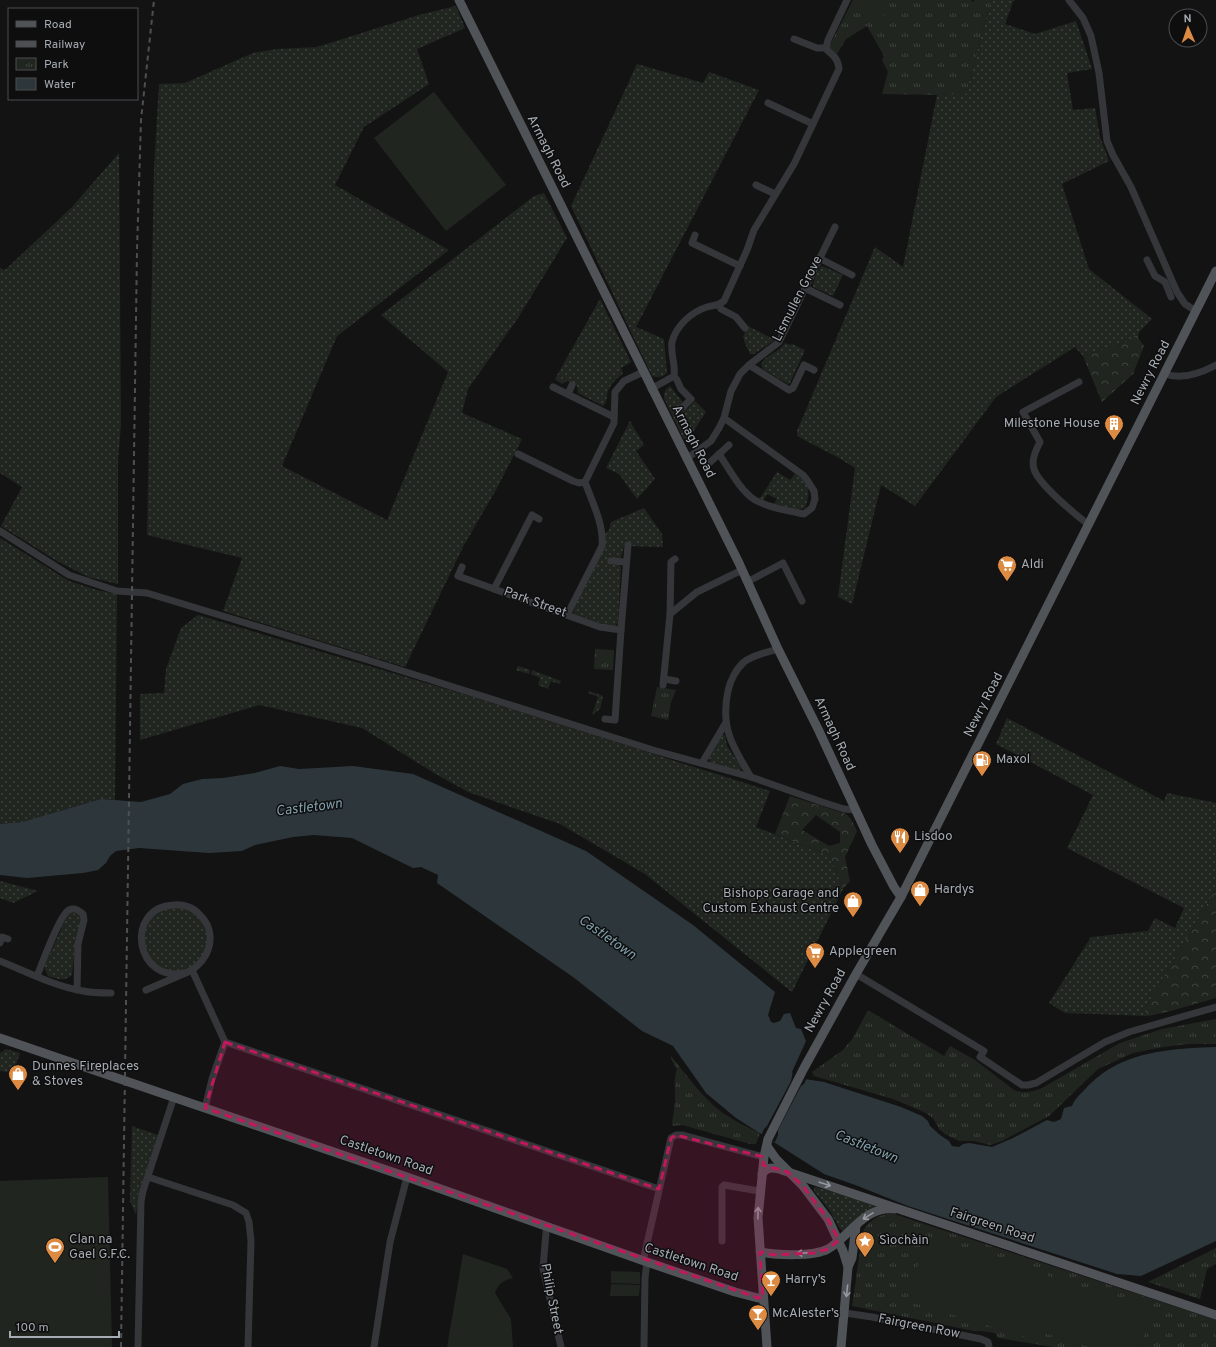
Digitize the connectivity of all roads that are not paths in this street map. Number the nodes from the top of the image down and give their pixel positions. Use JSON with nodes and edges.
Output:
{"nodes":[{"id":1,"x":459,"y":0,"type":"edge"},
{"id":2,"x":847,"y":0,"type":"edge"},
{"id":3,"x":1069,"y":0,"type":"edge"},
{"id":4,"x":794,"y":39,"type":"dead end"},
{"id":5,"x":826,"y":48,"type":"junction"},
{"id":6,"x":768,"y":103,"type":"dead end"},
{"id":7,"x":813,"y":124,"type":"junction"},
{"id":8,"x":756,"y":185,"type":"dead end"},
{"id":9,"x":775,"y":194,"type":"junction"},
{"id":10,"x":835,"y":227,"type":"dead end"},
{"id":11,"x":695,"y":235,"type":"dead end"},
{"id":12,"x":819,"y":258,"type":"junction"},
{"id":13,"x":1147,"y":260,"type":"dead end"},
{"id":14,"x":1166,"y":265,"type":"junction"},
{"id":15,"x":740,"y":266,"type":"junction"},
{"id":16,"x":1152,"y":270,"type":"junction"},
{"id":17,"x":1216,"y":271,"type":"edge"},
{"id":18,"x":852,"y":275,"type":"dead end"},
{"id":19,"x":805,"y":288,"type":"junction"},
{"id":20,"x":1171,"y":297,"type":"dead end"},
{"id":21,"x":719,"y":305,"type":"junction"},
{"id":22,"x":840,"y":305,"type":"dead end"},
{"id":23,"x":1196,"y":311,"type":"junction"},
{"id":24,"x":745,"y":328,"type":"dead end"},
{"id":25,"x":749,"y":364,"type":"junction"},
{"id":26,"x":1216,"y":365,"type":"edge"},
{"id":27,"x":814,"y":370,"type":"dead end"},
{"id":28,"x":643,"y":372,"type":"junction"},
{"id":29,"x":1165,"y":374,"type":"junction"},
{"id":30,"x":674,"y":376,"type":"junction"},
{"id":31,"x":1079,"y":382,"type":"dead end"},
{"id":32,"x":572,"y":385,"type":"dead end"},
{"id":33,"x":553,"y":387,"type":"dead end"},
{"id":34,"x":651,"y":389,"type":"junction"},
{"id":35,"x":568,"y":394,"type":"junction"},
{"id":36,"x":684,"y":406,"type":"dead end"},
{"id":37,"x":614,"y":416,"type":"junction"},
{"id":38,"x":724,"y":418,"type":"junction"},
{"id":39,"x":729,"y":445,"type":"dead end"},
{"id":40,"x":518,"y":454,"type":"dead end"},
{"id":41,"x":719,"y":454,"type":"junction"},
{"id":42,"x":686,"y":459,"type":"junction"},
{"id":43,"x":706,"y":466,"type":"dead end"},
{"id":44,"x":584,"y":482,"type":"junction"},
{"id":45,"x":539,"y":519,"type":"dead end"},
{"id":46,"x":1089,"y":525,"type":"junction"},
{"id":47,"x":0,"y":531,"type":"edge"},
{"id":48,"x":628,"y":545,"type":"dead end"},
{"id":49,"x":674,"y":559,"type":"dead end"},
{"id":50,"x":611,"y":561,"type":"dead end"},
{"id":51,"x":626,"y":562,"type":"junction"},
{"id":52,"x":462,"y":567,"type":"dead end"},
{"id":53,"x":742,"y":570,"type":"junction"},
{"id":54,"x":747,"y":582,"type":"junction"},
{"id":55,"x":494,"y":589,"type":"junction"},
{"id":56,"x":802,"y":601,"type":"dead end"},
{"id":57,"x":670,"y":614,"type":"junction"},
{"id":58,"x":567,"y":615,"type":"junction"},
{"id":59,"x":621,"y":630,"type":"junction"},
{"id":60,"x":778,"y":649,"type":"junction"},
{"id":61,"x":676,"y":681,"type":"dead end"},
{"id":62,"x":605,"y":719,"type":"dead end"},
{"id":63,"x":725,"y":724,"type":"junction"},
{"id":64,"x":702,"y":763,"type":"junction"},
{"id":65,"x":751,"y":777,"type":"junction"},
{"id":66,"x":856,"y":810,"type":"junction"},
{"id":67,"x":901,"y":897,"type":"junction"},
{"id":68,"x":8,"y":939,"type":"dead end"},
{"id":69,"x":0,"y":943,"type":"edge"},
{"id":70,"x":0,"y":961,"type":"edge"},
{"id":71,"x":190,"y":971,"type":"junction"},
{"id":72,"x":856,"y":974,"type":"junction"},
{"id":73,"x":37,"y":976,"type":"junction"},
{"id":74,"x":77,"y":990,"type":"junction"},
{"id":75,"x":146,"y":990,"type":"dead end"},
{"id":76,"x":111,"y":993,"type":"dead end"},
{"id":77,"x":1216,"y":1007,"type":"edge"},
{"id":78,"x":0,"y":1038,"type":"edge"},
{"id":79,"x":225,"y":1042,"type":"junction"},
{"id":80,"x":174,"y":1097,"type":"junction"},
{"id":81,"x":205,"y":1108,"type":"junction"},
{"id":82,"x":768,"y":1142,"type":"junction"},
{"id":83,"x":764,"y":1157,"type":"junction"},
{"id":84,"x":788,"y":1172,"type":"junction"},
{"id":85,"x":762,"y":1174,"type":"junction"},
{"id":86,"x":148,"y":1177,"type":"junction"},
{"id":87,"x":407,"y":1177,"type":"junction"},
{"id":88,"x":659,"y":1189,"type":"junction"},
{"id":89,"x":759,"y":1191,"type":"junction"},
{"id":90,"x":904,"y":1210,"type":"junction"},
{"id":91,"x":856,"y":1226,"type":"junction"},
{"id":92,"x":547,"y":1227,"type":"junction"},
{"id":93,"x":838,"y":1240,"type":"junction"},
{"id":94,"x":722,"y":1241,"type":"dead end"},
{"id":95,"x":760,"y":1252,"type":"junction"},
{"id":96,"x":645,"y":1262,"type":"junction"},
{"id":97,"x":848,"y":1267,"type":"junction"},
{"id":98,"x":763,"y":1298,"type":"junction"},
{"id":99,"x":845,"y":1313,"type":"junction"},
{"id":100,"x":1216,"y":1315,"type":"edge"},
{"id":101,"x":138,"y":1347,"type":"edge"},
{"id":102,"x":248,"y":1347,"type":"edge"},
{"id":103,"x":374,"y":1347,"type":"edge"},
{"id":104,"x":561,"y":1347,"type":"edge"},
{"id":105,"x":644,"y":1347,"type":"edge"},
{"id":106,"x":767,"y":1347,"type":"edge"},
{"id":107,"x":841,"y":1347,"type":"edge"},
{"id":108,"x":989,"y":1347,"type":"edge"}],
"edges":[{"from":1,"to":28,"type":"main road","name":"Armagh Road"},
{"from":2,"to":5,"type":"street"},
{"from":3,"to":14,"type":"street"},
{"from":4,"to":5,"type":"street"},
{"from":5,"to":7,"type":"street"},
{"from":6,"to":7,"type":"street"},
{"from":7,"to":9,"type":"street"},
{"from":8,"to":9,"type":"street"},
{"from":9,"to":15,"type":"street"},
{"from":10,"to":12,"type":"street","name":"Lismullen Grove"},
{"from":11,"to":15,"type":"street"},
{"from":12,"to":18,"type":"street"},
{"from":12,"to":19,"type":"street","name":"Lismullen Grove"},
{"from":13,"to":16,"type":"street"},
{"from":14,"to":16,"type":"street"},
{"from":14,"to":23,"type":"street"},
{"from":15,"to":21,"type":"street"},
{"from":16,"to":20,"type":"street"},
{"from":17,"to":23,"type":"main road","name":"Newry Road"},
{"from":19,"to":22,"type":"street"},
{"from":19,"to":25,"type":"street","name":"Lismullen Grove"},
{"from":21,"to":24,"type":"street"},
{"from":21,"to":30,"type":"street"},
{"from":23,"to":29,"type":"main road","name":"Newry Road"},
{"from":25,"to":27,"type":"street"},
{"from":25,"to":38,"type":"street","name":"Lismullen Grove"},
{"from":26,"to":29,"type":"street"},
{"from":28,"to":34,"type":"main road","name":"Armagh Road"},
{"from":28,"to":37,"type":"street"},
{"from":29,"to":46,"type":"main road","name":"Newry Road"},
{"from":30,"to":34,"type":"street"},
{"from":30,"to":36,"type":"street"},
{"from":31,"to":46,"type":"street"},
{"from":32,"to":35,"type":"street"},
{"from":33,"to":35,"type":"street"},
{"from":34,"to":42,"type":"main road","name":"Armagh Road"},
{"from":35,"to":37,"type":"street"},
{"from":37,"to":44,"type":"street"},
{"from":38,"to":41,"type":"street"},
{"from":38,"to":42,"type":"street","name":"Lismullen Grove"},
{"from":39,"to":41,"type":"street"},
{"from":40,"to":44,"type":"street"},
{"from":41,"to":43,"type":"street"},
{"from":42,"to":53,"type":"main road","name":"Armagh Road"},
{"from":44,"to":58,"type":"street"},
{"from":45,"to":55,"type":"street"},
{"from":46,"to":67,"type":"main road","name":"Newry Road"},
{"from":47,"to":64,"type":"street"},
{"from":48,"to":51,"type":"street"},
{"from":49,"to":57,"type":"street"},
{"from":50,"to":51,"type":"street"},
{"from":51,"to":59,"type":"street"},
{"from":52,"to":55,"type":"street","name":"Park Street"},
{"from":53,"to":54,"type":"main road","name":"Armagh Road"},
{"from":53,"to":57,"type":"street"},
{"from":54,"to":56,"type":"street"},
{"from":54,"to":60,"type":"main road","name":"Armagh Road"},
{"from":55,"to":58,"type":"street","name":"Park Street"},
{"from":57,"to":61,"type":"street"},
{"from":58,"to":59,"type":"street","name":"Park Street"},
{"from":59,"to":62,"type":"street"},
{"from":60,"to":63,"type":"street"},
{"from":60,"to":66,"type":"main road","name":"Armagh Road"},
{"from":63,"to":64,"type":"street"},
{"from":63,"to":65,"type":"street"},
{"from":64,"to":65,"type":"street"},
{"from":65,"to":66,"type":"street"},
{"from":66,"to":67,"type":"main road","name":"Armagh Road"},
{"from":67,"to":72,"type":"main road","name":"Newry Road"},
{"from":68,"to":69,"type":"street"},
{"from":70,"to":73,"type":"street"},
{"from":71,"to":71,"type":"street"},
{"from":71,"to":75,"type":"street"},
{"from":71,"to":79,"type":"street"},
{"from":72,"to":77,"type":"street"},
{"from":72,"to":82,"type":"main road","name":"Newry Road"},
{"from":73,"to":74,"type":"street"},
{"from":73,"to":74,"type":"street"},
{"from":74,"to":76,"type":"street"},
{"from":78,"to":80,"type":"main road","name":"Castletown Road"},
{"from":79,"to":81,"type":"street"},
{"from":79,"to":88,"type":"street"},
{"from":80,"to":81,"type":"main road","name":"Castletown Road"},
{"from":80,"to":86,"type":"street"},
{"from":81,"to":87,"type":"main road","name":"Castletown Road"},
{"from":82,"to":83,"type":"main road","name":"Newry Road"},
{"from":82,"to":84,"type":"main road"},
{"from":83,"to":85,"type":"main road","name":"Newry Road"},
{"from":83,"to":88,"type":"street"},
{"from":84,"to":85,"type":"main road","name":"Fairgreen Road"},
{"from":84,"to":90,"type":"main road","name":"Fairgreen Road","one_way":true},
{"from":84,"to":93,"type":"main road"},
{"from":85,"to":89,"type":"main road","name":"Newry Road"},
{"from":86,"to":101,"type":"street"},
{"from":86,"to":102,"type":"street"},
{"from":87,"to":92,"type":"main road","name":"Castletown Road"},
{"from":87,"to":103,"type":"street"},
{"from":88,"to":96,"type":"street"},
{"from":89,"to":94,"type":"street"},
{"from":95,"to":89,"type":"main road","name":"Newry Road","one_way":true},
{"from":90,"to":91,"type":"main road","one_way":true},
{"from":90,"to":100,"type":"main road","name":"Fairgreen Road"},
{"from":91,"to":93,"type":"main road"},
{"from":91,"to":97,"type":"main road"},
{"from":92,"to":96,"type":"main road","name":"Castletown Road"},
{"from":92,"to":104,"type":"street","name":"Philip Street"},
{"from":93,"to":95,"type":"main road","one_way":true},
{"from":93,"to":97,"type":"main road"},
{"from":95,"to":98,"type":"main road","name":"Newry Road"},
{"from":96,"to":98,"type":"main road","name":"Castletown Road"},
{"from":96,"to":105,"type":"street"},
{"from":97,"to":99,"type":"main road","one_way":true},
{"from":98,"to":106,"type":"main road","name":"Newry Road"},
{"from":99,"to":107,"type":"main road"},
{"from":99,"to":108,"type":"street","name":"Fairgreen Row"}]}
